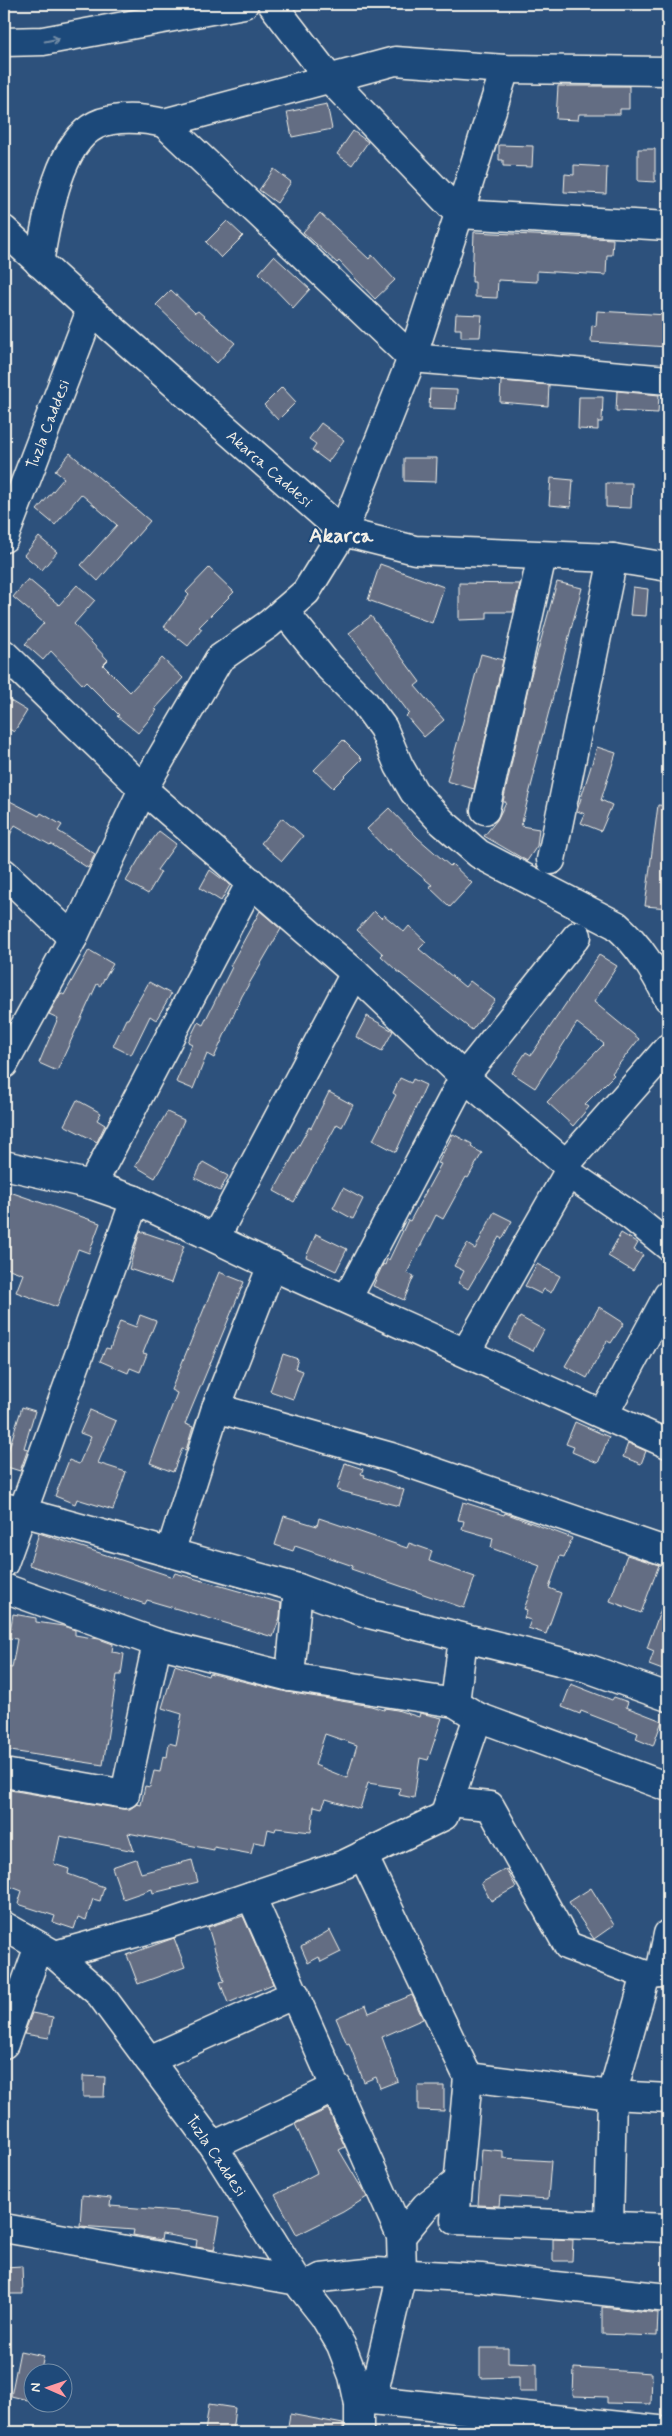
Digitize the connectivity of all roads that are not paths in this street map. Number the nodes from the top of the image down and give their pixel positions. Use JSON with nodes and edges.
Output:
{"nodes":[{"id":1,"x":244,"y":4,"type":"edge"},
{"id":2,"x":272,"y":4,"type":"edge"},
{"id":3,"x":4,"y":42,"type":"edge"},
{"id":4,"x":505,"y":69,"type":"junction"},
{"id":5,"x":668,"y":72,"type":"edge"},
{"id":6,"x":329,"y":78,"type":"junction"},
{"id":7,"x":164,"y":122,"type":"junction"},
{"id":8,"x":4,"y":210,"type":"edge"},
{"id":9,"x":459,"y":214,"type":"junction"},
{"id":10,"x":668,"y":226,"type":"edge"},
{"id":11,"x":21,"y":246,"type":"edge"},
{"id":12,"x":91,"y":310,"type":"junction"},
{"id":13,"x":412,"y":358,"type":"junction"},
{"id":14,"x":668,"y":380,"type":"edge"},
{"id":15,"x":343,"y":532,"type":"junction"},
{"id":16,"x":4,"y":538,"type":"edge"},
{"id":17,"x":542,"y":556,"type":"junction"},
{"id":18,"x":613,"y":558,"type":"junction"},
{"id":19,"x":668,"y":567,"type":"edge"},
{"id":20,"x":284,"y":611,"type":"junction"},
{"id":21,"x":4,"y":654,"type":"edge"},
{"id":22,"x":143,"y":790,"type":"junction"},
{"id":23,"x":486,"y":810,"type":"dead end"},
{"id":24,"x":551,"y":860,"type":"dead end"},
{"id":25,"x":4,"y":873,"type":"edge"},
{"id":26,"x":252,"y":882,"type":"junction"},
{"id":27,"x":577,"y":936,"type":"dead end"},
{"id":28,"x":73,"y":938,"type":"junction"},
{"id":29,"x":355,"y":973,"type":"junction"},
{"id":30,"x":668,"y":998,"type":"edge"},
{"id":31,"x":668,"y":1048,"type":"edge"},
{"id":32,"x":4,"y":1064,"type":"edge"},
{"id":33,"x":464,"y":1077,"type":"junction"},
{"id":34,"x":4,"y":1165,"type":"edge"},
{"id":35,"x":567,"y":1168,"type":"junction"},
{"id":36,"x":92,"y":1185,"type":"junction"},
{"id":37,"x":135,"y":1200,"type":"junction"},
{"id":38,"x":215,"y":1238,"type":"junction"},
{"id":39,"x":668,"y":1246,"type":"edge"},
{"id":40,"x":272,"y":1265,"type":"junction"},
{"id":41,"x":668,"y":1295,"type":"edge"},
{"id":42,"x":347,"y":1299,"type":"junction"},
{"id":43,"x":466,"y":1352,"type":"junction"},
{"id":44,"x":216,"y":1408,"type":"junction"},
{"id":45,"x":604,"y":1414,"type":"junction"},
{"id":46,"x":668,"y":1444,"type":"edge"},
{"id":47,"x":13,"y":1510,"type":"edge"},
{"id":48,"x":668,"y":1552,"type":"edge"},
{"id":49,"x":170,"y":1553,"type":"junction"},
{"id":50,"x":4,"y":1563,"type":"edge"},
{"id":51,"x":4,"y":1588,"type":"edge"},
{"id":52,"x":298,"y":1588,"type":"junction"},
{"id":53,"x":463,"y":1638,"type":"junction"},
{"id":54,"x":157,"y":1643,"type":"junction"},
{"id":55,"x":290,"y":1677,"type":"junction"},
{"id":56,"x":668,"y":1697,"type":"edge"},
{"id":57,"x":455,"y":1703,"type":"junction"},
{"id":58,"x":478,"y":1717,"type":"junction"},
{"id":59,"x":4,"y":1773,"type":"edge"},
{"id":60,"x":668,"y":1787,"type":"edge"},
{"id":61,"x":449,"y":1802,"type":"junction"},
{"id":62,"x":363,"y":1855,"type":"junction"},
{"id":63,"x":251,"y":1896,"type":"junction"},
{"id":64,"x":4,"y":1926,"type":"edge"},
{"id":65,"x":668,"y":1934,"type":"edge"},
{"id":66,"x":47,"y":1950,"type":"junction"},
{"id":67,"x":658,"y":1973,"type":"edge"},
{"id":68,"x":295,"y":1994,"type":"junction"},
{"id":69,"x":4,"y":2044,"type":"edge"},
{"id":70,"x":149,"y":2060,"type":"junction"},
{"id":71,"x":468,"y":2077,"type":"junction"},
{"id":72,"x":337,"y":2087,"type":"junction"},
{"id":73,"x":612,"y":2095,"type":"junction"},
{"id":74,"x":668,"y":2098,"type":"edge"},
{"id":75,"x":213,"y":2146,"type":"junction"},
{"id":76,"x":459,"y":2181,"type":"junction"},
{"id":77,"x":609,"y":2226,"type":"junction"},
{"id":78,"x":4,"y":2228,"type":"edge"},
{"id":79,"x":668,"y":2228,"type":"edge"},
{"id":80,"x":401,"y":2236,"type":"junction"},
{"id":81,"x":402,"y":2273,"type":"junction"},
{"id":82,"x":300,"y":2285,"type":"junction"},
{"id":83,"x":668,"y":2298,"type":"edge"},
{"id":84,"x":366,"y":2402,"type":"junction"},
{"id":85,"x":668,"y":2431,"type":"edge"},
{"id":86,"x":358,"y":2432,"type":"edge"}],
"edges":[{"from":3,"to":1,"type":"street","one_way":true},
{"from":2,"to":6,"type":"street"},
{"from":4,"to":5,"type":"street"},
{"from":4,"to":6,"type":"street"},
{"from":4,"to":9,"type":"street"},
{"from":6,"to":7,"type":"street"},
{"from":6,"to":9,"type":"street"},
{"from":7,"to":11,"type":"street"},
{"from":7,"to":13,"type":"street"},
{"from":8,"to":11,"type":"street"},
{"from":9,"to":10,"type":"street"},
{"from":9,"to":13,"type":"street"},
{"from":11,"to":12,"type":"street","name":"Akarca Caddesi"},
{"from":12,"to":15,"type":"street","name":"Akarca Caddesi"},
{"from":12,"to":16,"type":"street","name":"Tuzla Caddesi"},
{"from":13,"to":14,"type":"street"},
{"from":13,"to":15,"type":"street"},
{"from":15,"to":17,"type":"street","name":"Akarca Caddesi"},
{"from":15,"to":20,"type":"street"},
{"from":17,"to":18,"type":"street","name":"Akarca Caddesi"},
{"from":17,"to":23,"type":"street"},
{"from":18,"to":19,"type":"street","name":"Akarca Caddesi"},
{"from":18,"to":24,"type":"street"},
{"from":20,"to":22,"type":"street"},
{"from":20,"to":30,"type":"street"},
{"from":21,"to":22,"type":"street"},
{"from":22,"to":26,"type":"street"},
{"from":22,"to":28,"type":"street"},
{"from":25,"to":28,"type":"street"},
{"from":26,"to":29,"type":"street"},
{"from":26,"to":36,"type":"street"},
{"from":27,"to":33,"type":"street"},
{"from":28,"to":32,"type":"street"},
{"from":29,"to":33,"type":"street"},
{"from":29,"to":38,"type":"street"},
{"from":31,"to":35,"type":"street"},
{"from":33,"to":35,"type":"street"},
{"from":33,"to":42,"type":"street"},
{"from":34,"to":36,"type":"street"},
{"from":35,"to":39,"type":"street"},
{"from":35,"to":43,"type":"street"},
{"from":36,"to":37,"type":"street"},
{"from":37,"to":38,"type":"street"},
{"from":37,"to":47,"type":"street"},
{"from":38,"to":40,"type":"street"},
{"from":40,"to":42,"type":"street"},
{"from":40,"to":44,"type":"street"},
{"from":41,"to":45,"type":"street"},
{"from":42,"to":43,"type":"street"},
{"from":43,"to":45,"type":"street"},
{"from":44,"to":48,"type":"street"},
{"from":44,"to":49,"type":"street"},
{"from":45,"to":46,"type":"street"},
{"from":47,"to":49,"type":"street"},
{"from":47,"to":50,"type":"street"},
{"from":49,"to":52,"type":"street"},
{"from":51,"to":54,"type":"street"},
{"from":52,"to":53,"type":"street"},
{"from":52,"to":55,"type":"street"},
{"from":53,"to":56,"type":"street"},
{"from":53,"to":57,"type":"street"},
{"from":54,"to":55,"type":"street"},
{"from":54,"to":59,"type":"street"},
{"from":55,"to":57,"type":"street"},
{"from":57,"to":58,"type":"street"},
{"from":58,"to":60,"type":"street"},
{"from":58,"to":61,"type":"street"},
{"from":61,"to":62,"type":"street"},
{"from":61,"to":67,"type":"street"},
{"from":62,"to":63,"type":"street"},
{"from":62,"to":71,"type":"street"},
{"from":63,"to":66,"type":"street"},
{"from":63,"to":68,"type":"street"},
{"from":64,"to":66,"type":"street","name":"Tuzla Caddesi"},
{"from":65,"to":67,"type":"street"},
{"from":66,"to":69,"type":"street"},
{"from":66,"to":70,"type":"street","name":"Tuzla Caddesi"},
{"from":67,"to":73,"type":"street"},
{"from":68,"to":70,"type":"street"},
{"from":68,"to":72,"type":"street"},
{"from":70,"to":75,"type":"street","name":"Tuzla Caddesi"},
{"from":71,"to":73,"type":"street"},
{"from":71,"to":76,"type":"street"},
{"from":72,"to":75,"type":"street"},
{"from":72,"to":80,"type":"street"},
{"from":73,"to":74,"type":"street"},
{"from":73,"to":77,"type":"street"},
{"from":75,"to":82,"type":"street","name":"Tuzla Caddesi"},
{"from":76,"to":77,"type":"street"},
{"from":76,"to":80,"type":"street"},
{"from":77,"to":79,"type":"street"},
{"from":78,"to":82,"type":"street"},
{"from":80,"to":81,"type":"street"},
{"from":81,"to":82,"type":"street"},
{"from":81,"to":83,"type":"street"},
{"from":81,"to":84,"type":"street"},
{"from":82,"to":84,"type":"street","name":"Tuzla Caddesi"},
{"from":84,"to":85,"type":"street"},
{"from":84,"to":86,"type":"street","name":"Tuzla Caddesi"}]}
